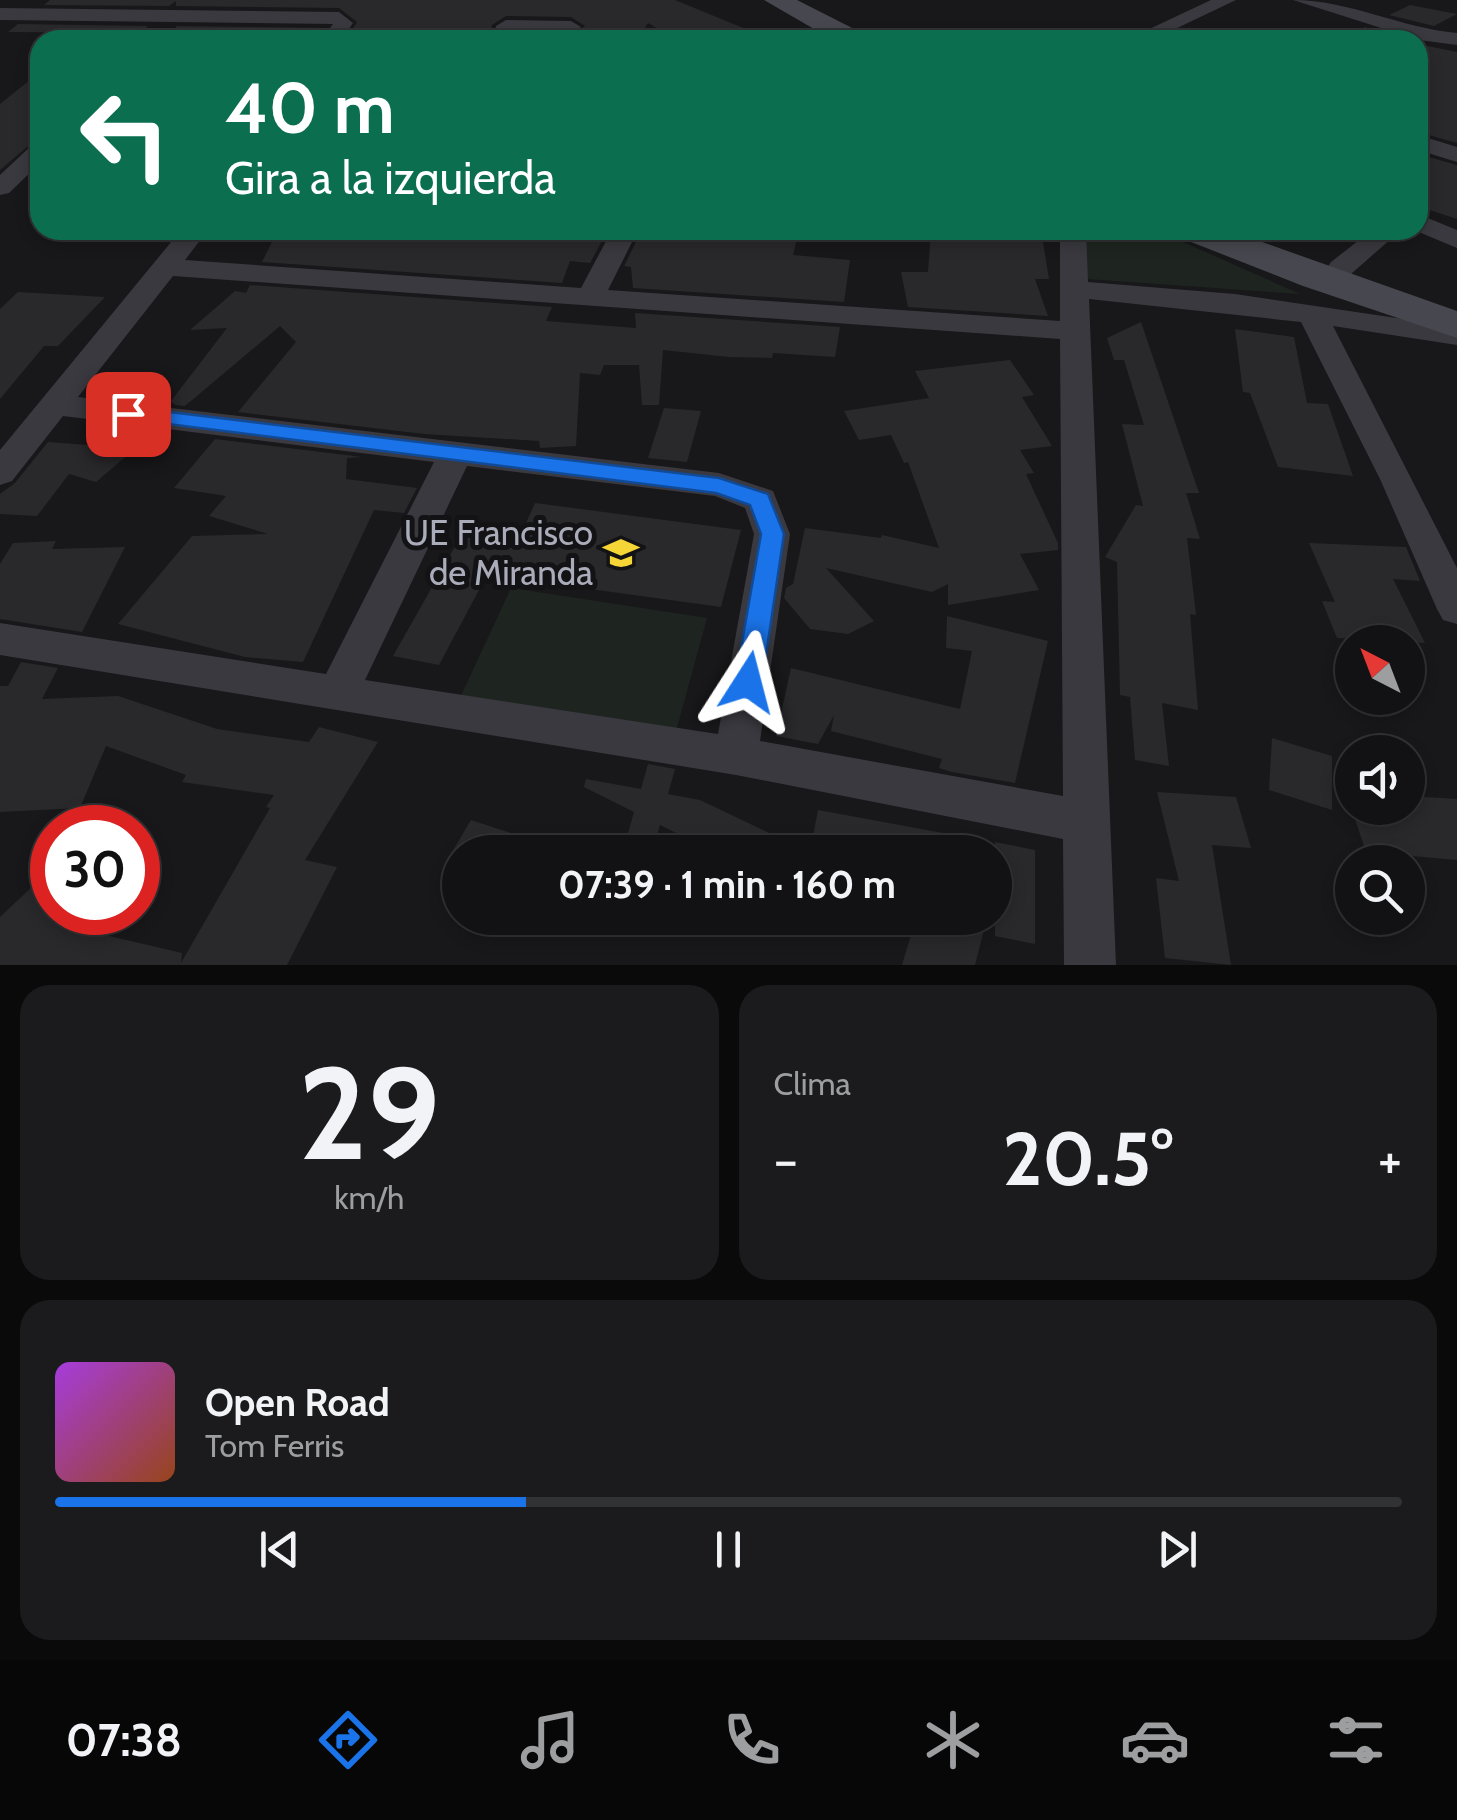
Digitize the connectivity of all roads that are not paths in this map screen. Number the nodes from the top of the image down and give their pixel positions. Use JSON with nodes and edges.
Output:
{"nodes":[{"id":1,"x":1227,"y":0,"type":"edge"},
{"id":2,"x":1302,"y":0,"type":"edge"},
{"id":3,"x":767,"y":4,"type":"edge"},
{"id":4,"x":0,"y":14,"type":"edge"},
{"id":5,"x":182,"y":15,"type":"junction"},
{"id":6,"x":259,"y":15,"type":"junction"},
{"id":7,"x":571,"y":28,"type":"dead end"},
{"id":8,"x":166,"y":30,"type":"edge"},
{"id":9,"x":246,"y":30,"type":"edge"},
{"id":10,"x":338,"y":30,"type":"edge"},
{"id":11,"x":505,"y":30,"type":"edge"},
{"id":12,"x":805,"y":30,"type":"edge"},
{"id":13,"x":830,"y":30,"type":"edge"},
{"id":14,"x":1159,"y":30,"type":"edge"},
{"id":15,"x":1405,"y":30,"type":"edge"},
{"id":16,"x":1428,"y":36,"type":"edge"},
{"id":17,"x":1457,"y":39,"type":"edge"},
{"id":18,"x":1428,"y":145,"type":"edge"},
{"id":19,"x":1457,"y":155,"type":"edge"},
{"id":20,"x":30,"y":160,"type":"edge"},
{"id":21,"x":0,"y":188,"type":"edge"},
{"id":22,"x":1428,"y":227,"type":"edge"},
{"id":23,"x":187,"y":240,"type":"edge"},
{"id":24,"x":619,"y":240,"type":"edge"},
{"id":25,"x":1073,"y":240,"type":"edge"},
{"id":26,"x":1220,"y":240,"type":"edge"},
{"id":27,"x":1267,"y":240,"type":"edge"},
{"id":28,"x":1376,"y":240,"type":"edge"},
{"id":29,"x":1457,"y":240,"type":"edge"},
{"id":30,"x":165,"y":267,"type":"junction"},
{"id":31,"x":1341,"y":268,"type":"junction"},
{"id":32,"x":1073,"y":290,"type":"junction"},
{"id":33,"x":590,"y":297,"type":"junction"},
{"id":34,"x":1457,"y":304,"type":"edge"},
{"id":35,"x":1312,"y":314,"type":"junction"},
{"id":36,"x":1457,"y":326,"type":"edge"},
{"id":37,"x":1076,"y":331,"type":"junction"},
{"id":38,"x":1457,"y":336,"type":"edge"},
{"id":39,"x":55,"y":404,"type":"junction"},
{"id":40,"x":456,"y":454,"type":"junction"},
{"id":41,"x":0,"y":473,"type":"edge"},
{"id":42,"x":1457,"y":609,"type":"edge"},
{"id":43,"x":0,"y":639,"type":"edge"},
{"id":44,"x":338,"y":692,"type":"junction"},
{"id":45,"x":736,"y":756,"type":"junction"},
{"id":46,"x":1087,"y":822,"type":"junction"},
{"id":47,"x":1090,"y":965,"type":"edge"}],
"edges":[{"from":1,"to":14,"type":"street"},
{"from":2,"to":15,"type":"street"},
{"from":3,"to":12,"type":"street"},
{"from":3,"to":13,"type":"street"},
{"from":4,"to":5,"type":"street"},
{"from":5,"to":6,"type":"street"},
{"from":5,"to":8,"type":"street"},
{"from":6,"to":9,"type":"street"},
{"from":6,"to":10,"type":"street"},
{"from":7,"to":11,"type":"street"},
{"from":16,"to":17,"type":"street"},
{"from":18,"to":19,"type":"street"},
{"from":20,"to":21,"type":"street"},
{"from":22,"to":29,"type":"street"},
{"from":23,"to":30,"type":"street"},
{"from":24,"to":33,"type":"street"},
{"from":25,"to":32,"type":"street"},
{"from":26,"to":36,"type":"street"},
{"from":27,"to":31,"type":"street"},
{"from":28,"to":31,"type":"street"},
{"from":30,"to":33,"type":"street"},
{"from":30,"to":39,"type":"street"},
{"from":31,"to":34,"type":"street"},
{"from":32,"to":35,"type":"street"},
{"from":32,"to":37,"type":"street"},
{"from":33,"to":37,"type":"street"},
{"from":35,"to":38,"type":"street"},
{"from":35,"to":42,"type":"street"},
{"from":37,"to":46,"type":"street"},
{"from":39,"to":40,"type":"street"},
{"from":39,"to":41,"type":"street"},
{"from":40,"to":44,"type":"street"},
{"from":40,"to":45,"type":"street"},
{"from":43,"to":44,"type":"street"},
{"from":44,"to":45,"type":"street"},
{"from":45,"to":46,"type":"street"},
{"from":46,"to":47,"type":"street"}]}
